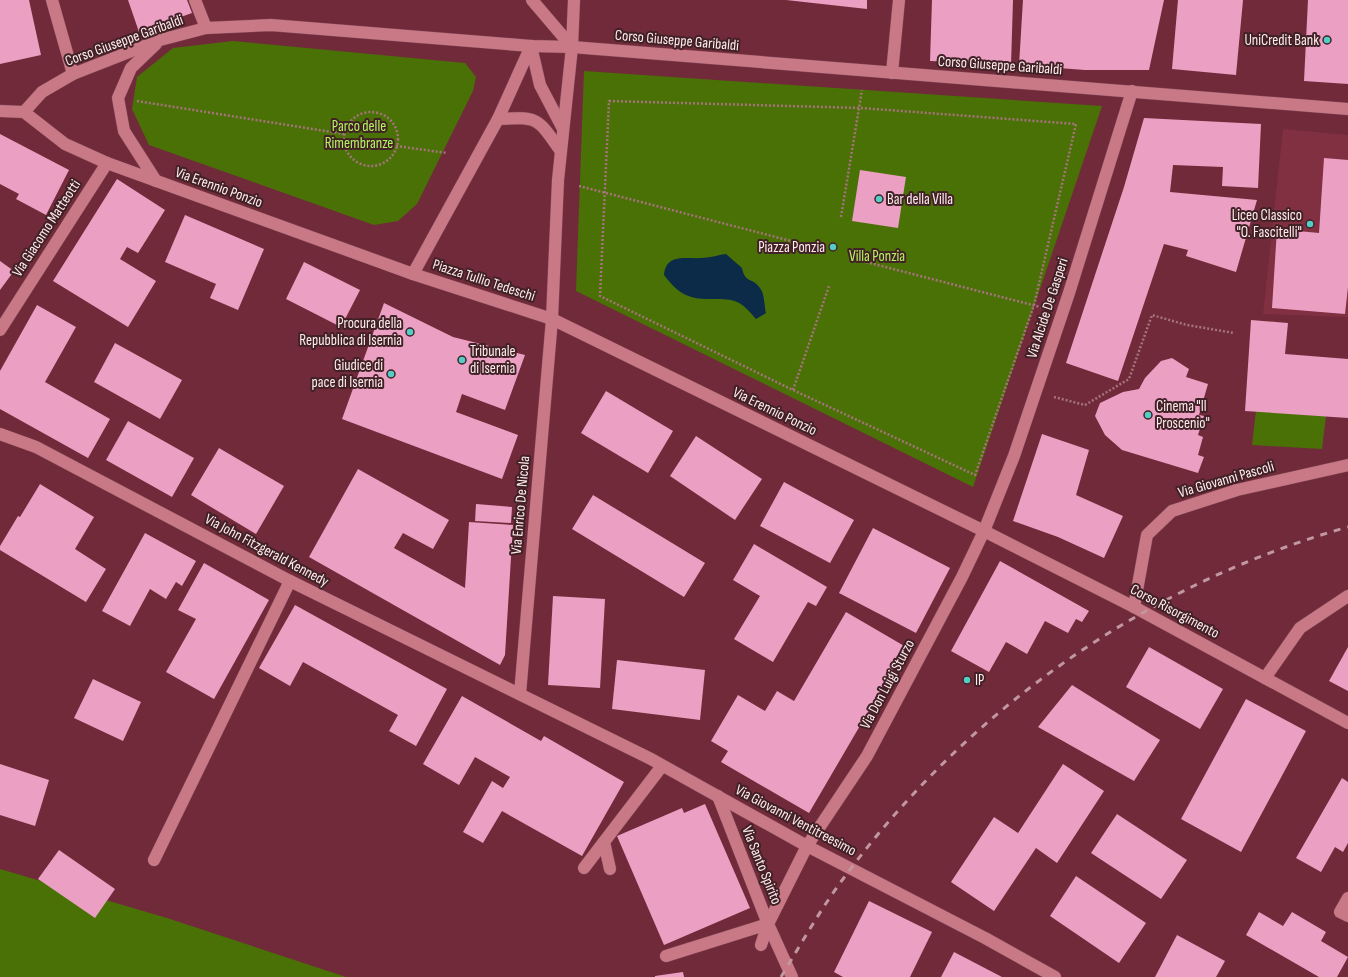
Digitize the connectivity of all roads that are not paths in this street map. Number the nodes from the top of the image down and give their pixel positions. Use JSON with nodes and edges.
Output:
{"nodes":[{"id":1,"x":52,"y":0,"type":"edge"},
{"id":2,"x":195,"y":0,"type":"edge"},
{"id":3,"x":532,"y":0,"type":"edge"},
{"id":4,"x":574,"y":0,"type":"edge"},
{"id":5,"x":899,"y":0,"type":"edge"},
{"id":6,"x":206,"y":28,"type":"junction"},
{"id":7,"x":160,"y":40,"type":"junction"},
{"id":8,"x":531,"y":46,"type":"junction"},
{"id":9,"x":572,"y":47,"type":"junction"},
{"id":10,"x":892,"y":73,"type":"junction"},
{"id":11,"x":73,"y":74,"type":"junction"},
{"id":12,"x":1132,"y":91,"type":"junction"},
{"id":13,"x":1348,"y":109,"type":"edge"},
{"id":14,"x":0,"y":112,"type":"edge"},
{"id":15,"x":24,"y":112,"type":"junction"},
{"id":16,"x":498,"y":118,"type":"junction"},
{"id":17,"x":562,"y":127,"type":"junction"},
{"id":18,"x":560,"y":150,"type":"junction"},
{"id":19,"x":107,"y":163,"type":"junction"},
{"id":20,"x":156,"y":181,"type":"junction"},
{"id":21,"x":413,"y":274,"type":"junction"},
{"id":22,"x":552,"y":319,"type":"junction"},
{"id":23,"x":0,"y":330,"type":"edge"},
{"id":24,"x":0,"y":434,"type":"edge"},
{"id":25,"x":1348,"y":465,"type":"edge"},
{"id":26,"x":984,"y":531,"type":"junction"},
{"id":27,"x":290,"y":581,"type":"junction"},
{"id":28,"x":1348,"y":596,"type":"edge"},
{"id":29,"x":1134,"y":607,"type":"junction"},
{"id":30,"x":1265,"y":678,"type":"junction"},
{"id":31,"x":520,"y":694,"type":"junction"},
{"id":32,"x":1348,"y":723,"type":"edge"},
{"id":33,"x":662,"y":766,"type":"junction"},
{"id":34,"x":718,"y":796,"type":"junction"},
{"id":35,"x":604,"y":842,"type":"junction"},
{"id":36,"x":807,"y":846,"type":"junction"},
{"id":37,"x":154,"y":860,"type":"dead end"},
{"id":38,"x":584,"y":868,"type":"dead end"},
{"id":39,"x":610,"y":869,"type":"dead end"},
{"id":40,"x":1348,"y":898,"type":"edge"},
{"id":41,"x":1348,"y":916,"type":"edge"},
{"id":42,"x":768,"y":924,"type":"junction"},
{"id":43,"x":761,"y":945,"type":"dead end"},
{"id":44,"x":666,"y":956,"type":"dead end"},
{"id":45,"x":792,"y":977,"type":"edge"},
{"id":46,"x":1055,"y":977,"type":"edge"}],
"edges":[{"from":1,"to":11,"type":"street"},
{"from":2,"to":6,"type":"street"},
{"from":3,"to":9,"type":"street"},
{"from":4,"to":9,"type":"street","name":"Piazza Tullio Tedeschi"},
{"from":5,"to":10,"type":"street"},
{"from":6,"to":7,"type":"street","name":"Corso Giuseppe Garibaldi"},
{"from":6,"to":8,"type":"street","name":"Corso Giuseppe Garibaldi"},
{"from":7,"to":11,"type":"street","name":"Corso Giuseppe Garibaldi"},
{"from":7,"to":20,"type":"street"},
{"from":8,"to":9,"type":"street","name":"Corso Giuseppe Garibaldi"},
{"from":8,"to":16,"type":"street","name":"Piazza Tullio Tedeschi"},
{"from":8,"to":17,"type":"street"},
{"from":9,"to":10,"type":"street","name":"Corso Giuseppe Garibaldi"},
{"from":9,"to":17,"type":"street","name":"Piazza Tullio Tedeschi"},
{"from":10,"to":12,"type":"street","name":"Corso Giuseppe Garibaldi"},
{"from":11,"to":15,"type":"street","name":"Corso Giuseppe Garibaldi"},
{"from":12,"to":13,"type":"street","name":"Corso Giuseppe Garibaldi"},
{"from":12,"to":26,"type":"street","name":"Via Alcide De Gasperi"},
{"from":14,"to":15,"type":"street"},
{"from":15,"to":19,"type":"street","name":"Via Erennio Ponzio"},
{"from":16,"to":18,"type":"street"},
{"from":16,"to":21,"type":"street","name":"Piazza Tullio Tedeschi"},
{"from":17,"to":18,"type":"street","name":"Piazza Tullio Tedeschi"},
{"from":18,"to":22,"type":"street","name":"Piazza Tullio Tedeschi"},
{"from":19,"to":20,"type":"street","name":"Via Erennio Ponzio"},
{"from":19,"to":23,"type":"street","name":"Via Giacomo Matteotti"},
{"from":20,"to":21,"type":"street","name":"Via Erennio Ponzio"},
{"from":21,"to":22,"type":"street","name":"Piazza Tullio Tedeschi"},
{"from":22,"to":26,"type":"street","name":"Via Erennio Ponzio"},
{"from":22,"to":31,"type":"street","name":"Via Enrico De Nicola"},
{"from":24,"to":27,"type":"street","name":"Via John Fitzgerald Kennedy"},
{"from":25,"to":29,"type":"street","name":"Via Giovanni Pascoli"},
{"from":26,"to":29,"type":"street","name":"Corso Risorgimento"},
{"from":26,"to":36,"type":"street","name":"Via Don Luigi Sturzo"},
{"from":27,"to":31,"type":"street","name":"Via John Fitzgerald Kennedy"},
{"from":27,"to":37,"type":"street"},
{"from":28,"to":30,"type":"street"},
{"from":29,"to":30,"type":"street","name":"Corso Risorgimento"},
{"from":30,"to":32,"type":"street","name":"Corso Risorgimento"},
{"from":31,"to":33,"type":"street","name":"Via Giovanni Ventitreesimo"},
{"from":33,"to":34,"type":"street","name":"Via Giovanni Ventitreesimo"},
{"from":33,"to":35,"type":"street"},
{"from":34,"to":36,"type":"street","name":"Via Giovanni Ventitreesimo"},
{"from":34,"to":42,"type":"street","name":"Via Santo Spirito"},
{"from":35,"to":38,"type":"street"},
{"from":35,"to":39,"type":"street"},
{"from":36,"to":42,"type":"street","name":"Via Santo Spirito"},
{"from":36,"to":46,"type":"street","name":"Via Giovanni Ventitreesimo"},
{"from":40,"to":41,"type":"street"},
{"from":42,"to":43,"type":"street"},
{"from":42,"to":44,"type":"street"},
{"from":42,"to":45,"type":"street","name":"Via Santo Spirito"}]}
